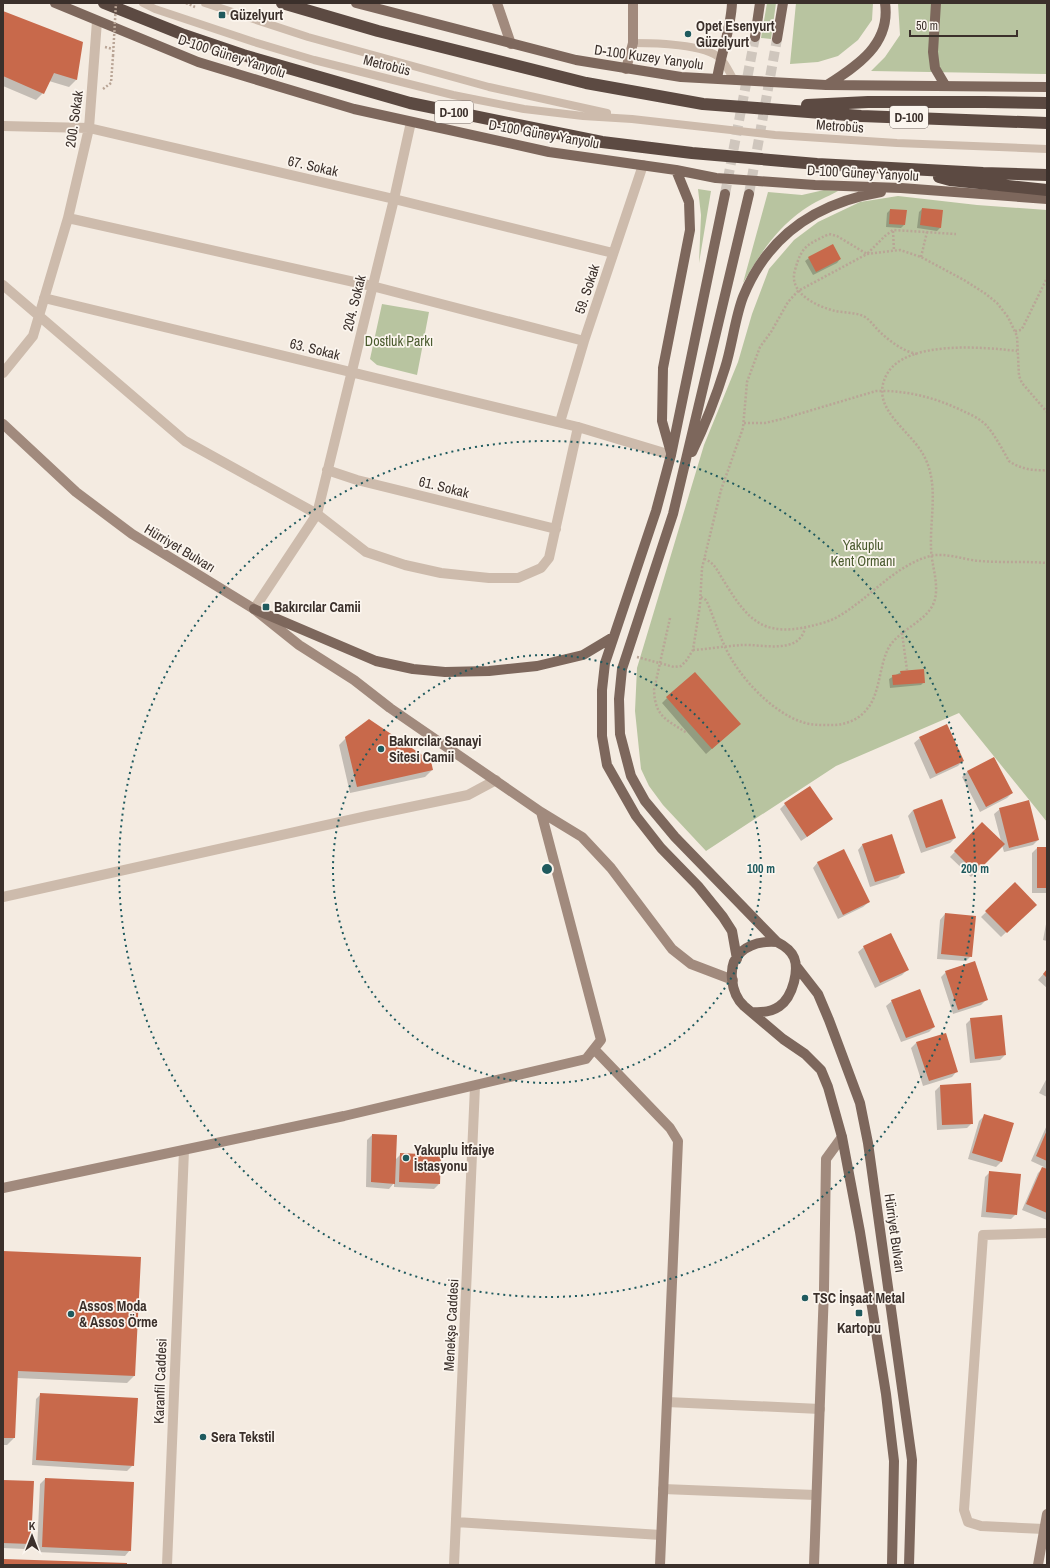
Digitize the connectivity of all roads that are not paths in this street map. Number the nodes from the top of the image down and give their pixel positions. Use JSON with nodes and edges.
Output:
{"nodes":[{"id":1,"x":55,"y":3,"type":"edge"},
{"id":2,"x":104,"y":3,"type":"edge"},
{"id":3,"x":143,"y":3,"type":"edge"},
{"id":4,"x":282,"y":3,"type":"edge"},
{"id":5,"x":356,"y":3,"type":"edge"},
{"id":6,"x":497,"y":3,"type":"edge"},
{"id":7,"x":633,"y":3,"type":"edge"},
{"id":8,"x":732,"y":3,"type":"edge"},
{"id":9,"x":760,"y":3,"type":"edge"},
{"id":10,"x":782,"y":3,"type":"edge"},
{"id":11,"x":885,"y":3,"type":"edge"},
{"id":12,"x":936,"y":3,"type":"edge"},
{"id":13,"x":202,"y":6,"type":"edge"},
{"id":14,"x":97,"y":21,"type":"junction"},
{"id":15,"x":755,"y":37,"type":"tunnel mouth"},
{"id":16,"x":777,"y":39,"type":"tunnel mouth"},
{"id":17,"x":633,"y":43,"type":"junction"},
{"id":18,"x":511,"y":44,"type":"junction"},
{"id":19,"x":720,"y":58,"type":"junction"},
{"id":20,"x":626,"y":69,"type":"junction"},
{"id":21,"x":717,"y":79,"type":"junction"},
{"id":22,"x":734,"y":80,"type":"junction"},
{"id":23,"x":826,"y":85,"type":"junction"},
{"id":24,"x":945,"y":86,"type":"junction"},
{"id":25,"x":1047,"y":87,"type":"edge"},
{"id":26,"x":1047,"y":104,"type":"edge"},
{"id":27,"x":770,"y":109,"type":"junction"},
{"id":28,"x":632,"y":118,"type":"junction"},
{"id":29,"x":411,"y":122,"type":"junction"},
{"id":30,"x":1047,"y":123,"type":"edge"},
{"id":31,"x":3,"y":126,"type":"edge"},
{"id":32,"x":89,"y":128,"type":"junction"},
{"id":33,"x":1047,"y":149,"type":"edge"},
{"id":34,"x":643,"y":165,"type":"junction"},
{"id":35,"x":676,"y":170,"type":"junction"},
{"id":36,"x":917,"y":170,"type":"junction"},
{"id":37,"x":1047,"y":175,"type":"edge"},
{"id":38,"x":902,"y":188,"type":"junction"},
{"id":39,"x":1047,"y":190,"type":"edge"},
{"id":40,"x":725,"y":194,"type":"tunnel mouth"},
{"id":41,"x":749,"y":194,"type":"tunnel mouth"},
{"id":42,"x":394,"y":199,"type":"junction"},
{"id":43,"x":1047,"y":199,"type":"edge"},
{"id":44,"x":68,"y":218,"type":"junction"},
{"id":45,"x":613,"y":253,"type":"junction"},
{"id":46,"x":3,"y":285,"type":"edge"},
{"id":47,"x":372,"y":286,"type":"junction"},
{"id":48,"x":44,"y":298,"type":"junction"},
{"id":49,"x":39,"y":317,"type":"junction"},
{"id":50,"x":584,"y":341,"type":"junction"},
{"id":51,"x":351,"y":372,"type":"junction"},
{"id":52,"x":3,"y":373,"type":"edge"},
{"id":53,"x":560,"y":422,"type":"junction"},
{"id":54,"x":3,"y":424,"type":"edge"},
{"id":55,"x":578,"y":427,"type":"junction"},
{"id":56,"x":671,"y":455,"type":"junction"},
{"id":57,"x":327,"y":470,"type":"junction"},
{"id":58,"x":683,"y":472,"type":"junction"},
{"id":59,"x":317,"y":514,"type":"junction"},
{"id":60,"x":556,"y":529,"type":"junction"},
{"id":61,"x":254,"y":609,"type":"junction"},
{"id":62,"x":613,"y":637,"type":"junction"},
{"id":63,"x":496,"y":780,"type":"junction"},
{"id":64,"x":541,"y":812,"type":"junction"},
{"id":65,"x":3,"y":897,"type":"edge"},
{"id":66,"x":777,"y":942,"type":"junction"},
{"id":67,"x":736,"y":959,"type":"junction"},
{"id":68,"x":797,"y":967,"type":"junction"},
{"id":69,"x":733,"y":980,"type":"junction"},
{"id":70,"x":751,"y":1012,"type":"junction"},
{"id":71,"x":594,"y":1049,"type":"junction"},
{"id":72,"x":475,"y":1086,"type":"junction"},
{"id":73,"x":842,"y":1137,"type":"junction"},
{"id":74,"x":184,"y":1150,"type":"junction"},
{"id":75,"x":3,"y":1188,"type":"edge"},
{"id":76,"x":1047,"y":1233,"type":"edge"},
{"id":77,"x":667,"y":1402,"type":"junction"},
{"id":78,"x":820,"y":1409,"type":"junction"},
{"id":79,"x":663,"y":1489,"type":"junction"},
{"id":80,"x":816,"y":1495,"type":"junction"},
{"id":81,"x":1047,"y":1514,"type":"edge"},
{"id":82,"x":456,"y":1522,"type":"junction"},
{"id":83,"x":1044,"y":1529,"type":"junction"},
{"id":84,"x":662,"y":1535,"type":"junction"},
{"id":85,"x":167,"y":1565,"type":"edge"},
{"id":86,"x":454,"y":1565,"type":"edge"},
{"id":87,"x":660,"y":1565,"type":"edge"},
{"id":88,"x":814,"y":1565,"type":"edge"},
{"id":89,"x":892,"y":1565,"type":"edge"},
{"id":90,"x":909,"y":1565,"type":"edge"},
{"id":91,"x":1038,"y":1565,"type":"edge"}],
"edges":[{"from":1,"to":14,"type":"main road","name":"D-100 Güney Yanyolu"},
{"from":2,"to":36,"type":"highway","number":"D-100"},
{"from":3,"to":28,"type":"lane","name":"Metrobüs"},
{"from":4,"to":27,"type":"highway","number":"D-100"},
{"from":5,"to":18,"type":"main road","name":"D-100 Kuzey Yanyolu"},
{"from":6,"to":18,"type":"street"},
{"from":7,"to":17,"type":"street"},
{"from":8,"to":19,"type":"main road"},
{"from":9,"to":15,"type":"main road"},
{"from":10,"to":16,"type":"main road"},
{"from":11,"to":23,"type":"main road"},
{"from":12,"to":24,"type":"main road"},
{"from":13,"to":28,"type":"lane","name":"Metrobüs"},
{"from":14,"to":29,"type":"main road","name":"D-100 Güney Yanyolu"},
{"from":14,"to":32,"type":"street","name":"200. Sokak"},
{"from":17,"to":19,"type":"lane"},
{"from":17,"to":20,"type":"street"},
{"from":18,"to":20,"type":"main road","name":"D-100 Kuzey Yanyolu"},
{"from":19,"to":21,"type":"main road"},
{"from":19,"to":22,"type":"lane"},
{"from":20,"to":21,"type":"main road","name":"D-100 Kuzey Yanyolu"},
{"from":21,"to":22,"type":"main road","name":"D-100 Kuzey Yanyolu"},
{"from":22,"to":23,"type":"main road","name":"D-100 Kuzey Yanyolu"},
{"from":23,"to":24,"type":"main road","name":"D-100 Kuzey Yanyolu"},
{"from":24,"to":25,"type":"main road","name":"D-100 Kuzey Yanyolu"},
{"from":26,"to":27,"type":"highway"},
{"from":27,"to":30,"type":"highway","number":"D-100"},
{"from":28,"to":33,"type":"lane","name":"Metrobüs"},
{"from":29,"to":34,"type":"main road","name":"D-100 Güney Yanyolu"},
{"from":29,"to":42,"type":"street","name":"204. Sokak"},
{"from":31,"to":32,"type":"street","name":"67. Sokak"},
{"from":32,"to":42,"type":"street","name":"67. Sokak"},
{"from":32,"to":44,"type":"street","name":"200. Sokak"},
{"from":34,"to":35,"type":"main road","name":"D-100 Güney Yanyolu"},
{"from":34,"to":45,"type":"street","name":"59. Sokak"},
{"from":35,"to":38,"type":"main road","name":"D-100 Güney Yanyolu"},
{"from":35,"to":56,"type":"main road"},
{"from":36,"to":37,"type":"highway","number":"D-100"},
{"from":36,"to":39,"type":"highway"},
{"from":38,"to":43,"type":"main road","name":"D-100 Güney Yanyolu"},
{"from":38,"to":58,"type":"main road"},
{"from":40,"to":56,"type":"main road"},
{"from":41,"to":58,"type":"main road"},
{"from":42,"to":45,"type":"street","name":"67. Sokak"},
{"from":42,"to":47,"type":"street","name":"204. Sokak"},
{"from":44,"to":47,"type":"street"},
{"from":44,"to":48,"type":"street","name":"200. Sokak"},
{"from":45,"to":50,"type":"street","name":"59. Sokak"},
{"from":46,"to":49,"type":"street"},
{"from":47,"to":50,"type":"street"},
{"from":47,"to":51,"type":"street","name":"204. Sokak"},
{"from":48,"to":49,"type":"street","name":"200. Sokak"},
{"from":48,"to":51,"type":"street","name":"63. Sokak"},
{"from":49,"to":52,"type":"street","name":"200. Sokak"},
{"from":49,"to":59,"type":"street"},
{"from":50,"to":53,"type":"street","name":"59. Sokak"},
{"from":51,"to":53,"type":"street","name":"63. Sokak"},
{"from":51,"to":57,"type":"street","name":"204. Sokak"},
{"from":53,"to":55,"type":"street","name":"63. Sokak"},
{"from":54,"to":61,"type":"street","name":"Hürriyet Bulvarı"},
{"from":55,"to":56,"type":"street","name":"63. Sokak"},
{"from":55,"to":60,"type":"street"},
{"from":56,"to":62,"type":"main road"},
{"from":57,"to":59,"type":"street","name":"204. Sokak"},
{"from":57,"to":60,"type":"street","name":"61. Sokak"},
{"from":58,"to":66,"type":"main road"},
{"from":59,"to":60,"type":"street"},
{"from":59,"to":61,"type":"street"},
{"from":61,"to":62,"type":"main road"},
{"from":61,"to":63,"type":"street","name":"Hürriyet Bulvarı"},
{"from":62,"to":67,"type":"main road"},
{"from":63,"to":64,"type":"street","name":"Hürriyet Bulvarı"},
{"from":63,"to":65,"type":"street"},
{"from":64,"to":69,"type":"street","name":"Hürriyet Bulvarı"},
{"from":64,"to":71,"type":"street"},
{"from":66,"to":67,"type":"main road"},
{"from":66,"to":68,"type":"main road"},
{"from":67,"to":69,"type":"main road"},
{"from":68,"to":70,"type":"main road"},
{"from":68,"to":90,"type":"main road","name":"Hürriyet Bulvarı"},
{"from":69,"to":70,"type":"main road"},
{"from":70,"to":73,"type":"main road"},
{"from":71,"to":72,"type":"street"},
{"from":71,"to":77,"type":"street"},
{"from":72,"to":74,"type":"street"},
{"from":72,"to":82,"type":"street","name":"Menekşe Caddesi"},
{"from":73,"to":78,"type":"street"},
{"from":73,"to":89,"type":"main road"},
{"from":74,"to":75,"type":"street"},
{"from":74,"to":85,"type":"street","name":"Karanfil Caddesi"},
{"from":76,"to":83,"type":"street"},
{"from":77,"to":78,"type":"street"},
{"from":77,"to":79,"type":"street"},
{"from":78,"to":80,"type":"street"},
{"from":79,"to":80,"type":"street"},
{"from":79,"to":84,"type":"street"},
{"from":80,"to":88,"type":"street"},
{"from":81,"to":83,"type":"street"},
{"from":82,"to":84,"type":"street"},
{"from":82,"to":86,"type":"street","name":"Menekşe Caddesi"},
{"from":83,"to":91,"type":"street"},
{"from":84,"to":87,"type":"street"}]}
